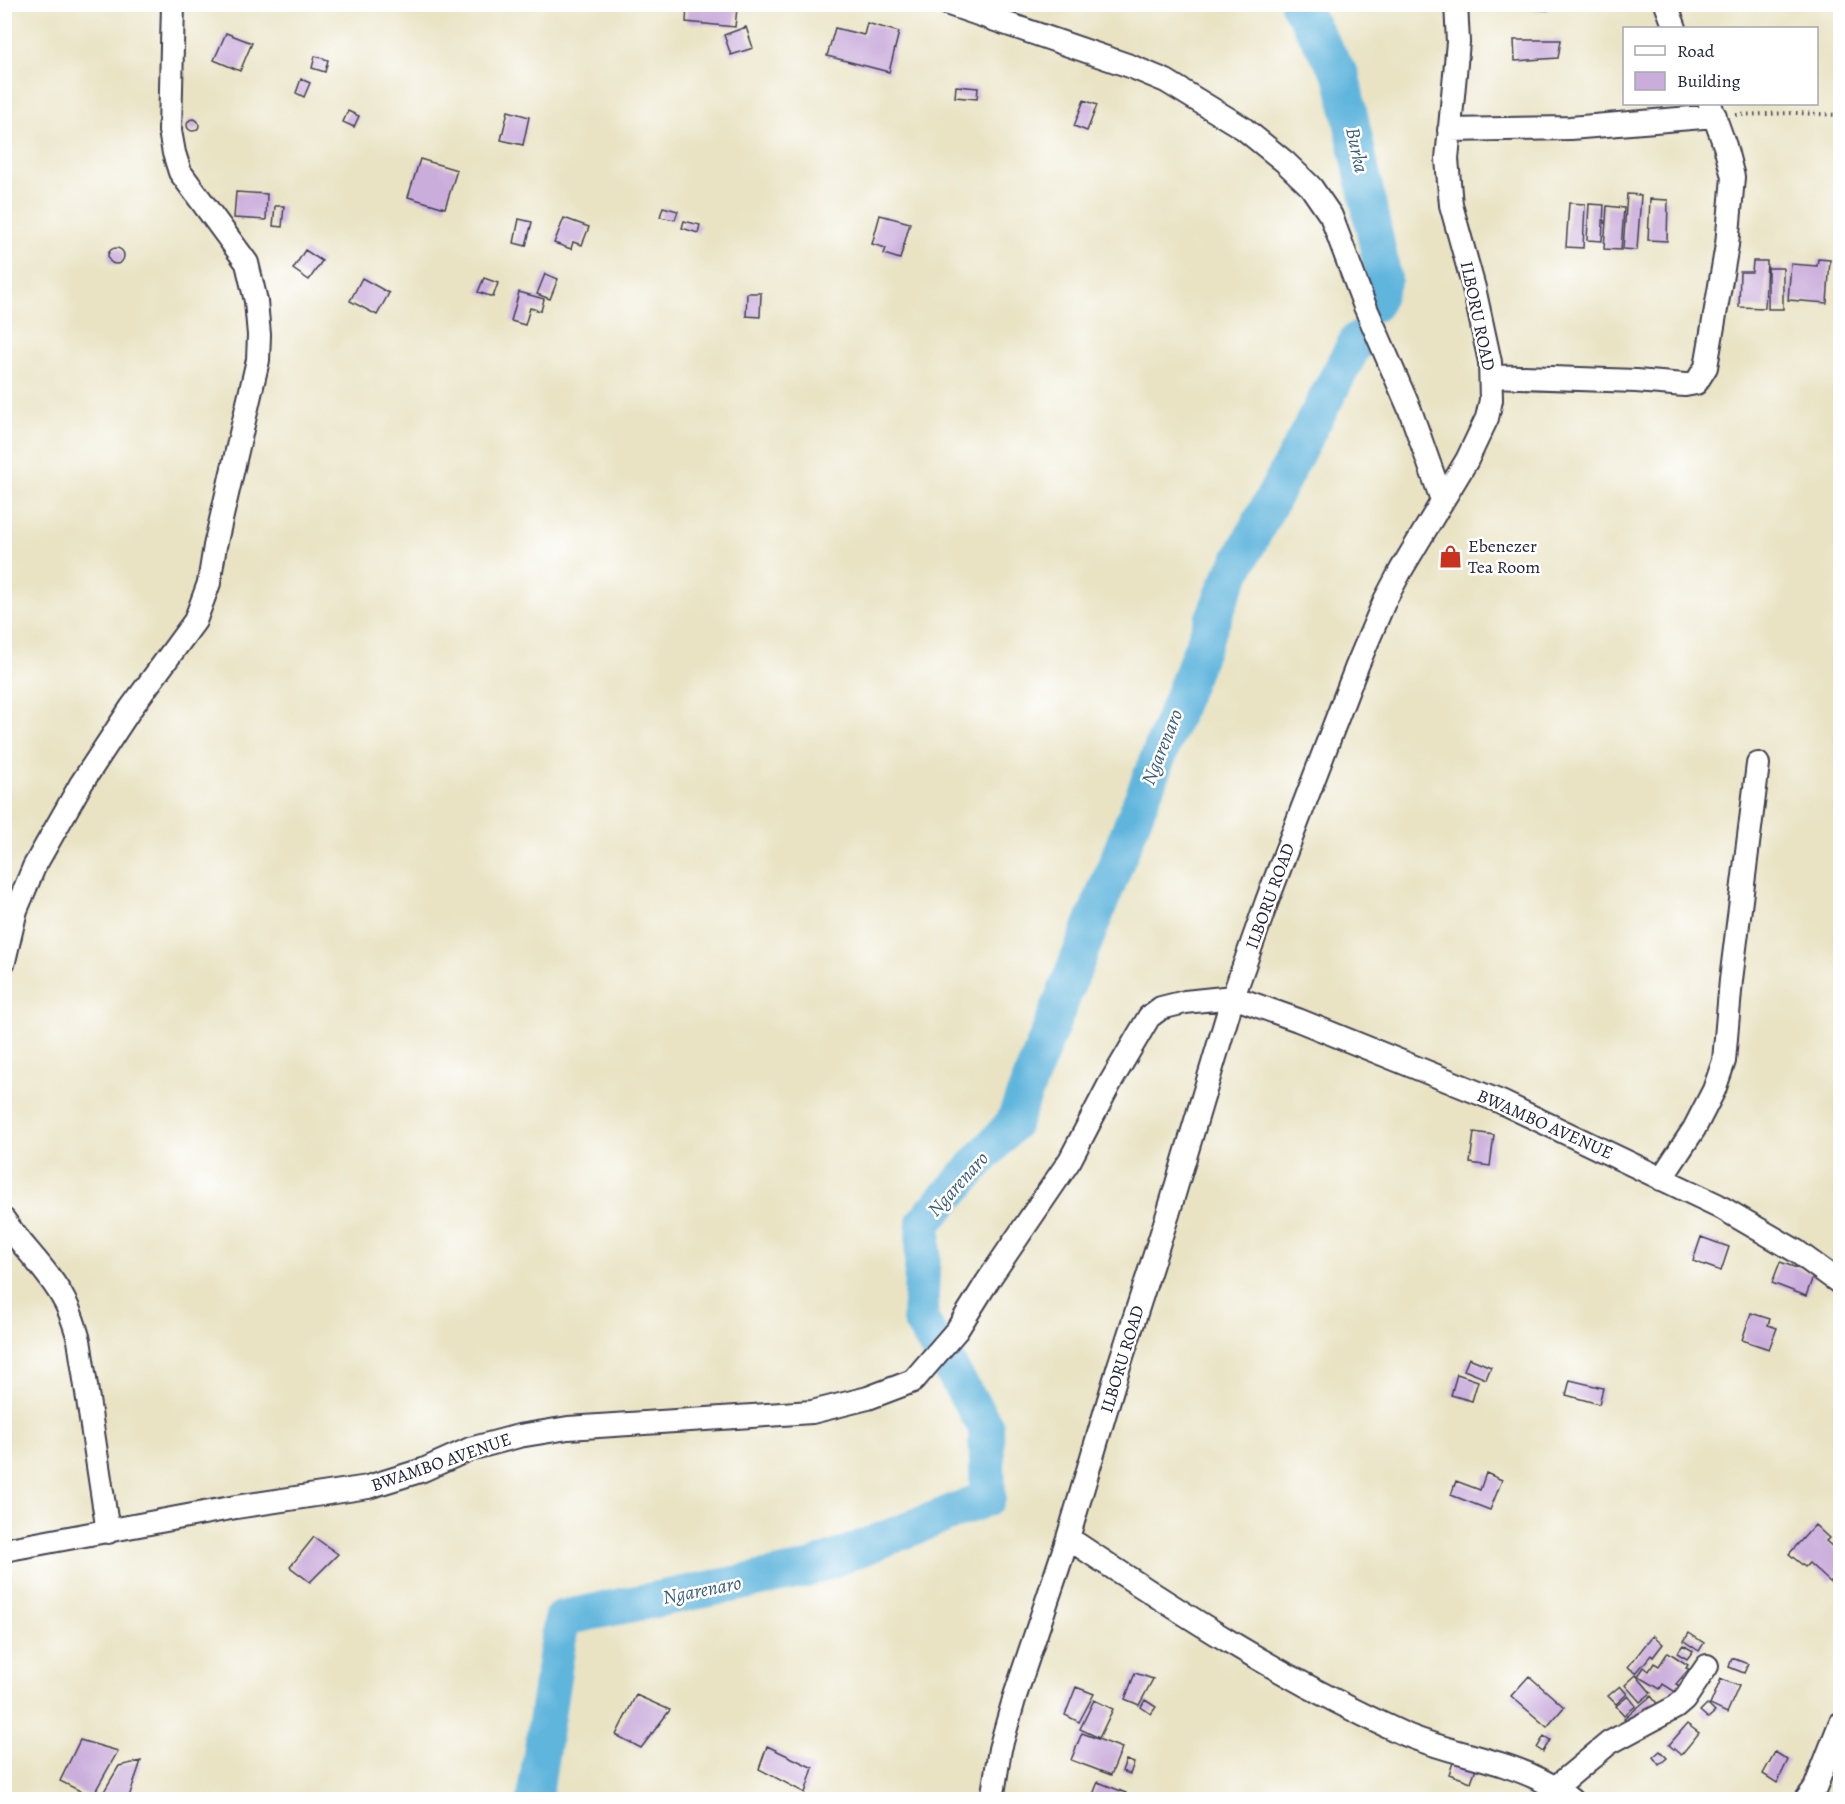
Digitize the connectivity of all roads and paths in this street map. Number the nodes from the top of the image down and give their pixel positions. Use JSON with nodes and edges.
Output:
{"nodes":[{"id":1,"x":173,"y":4,"type":"edge"},
{"id":2,"x":949,"y":4,"type":"edge"},
{"id":3,"x":1456,"y":4,"type":"edge"},
{"id":4,"x":1666,"y":4,"type":"edge"},
{"id":5,"x":1675,"y":27,"type":"edge"},
{"id":6,"x":1712,"y":110,"type":"edge"},
{"id":7,"x":1840,"y":115,"type":"edge"},
{"id":8,"x":1449,"y":130,"type":"junction"},
{"id":9,"x":1492,"y":376,"type":"junction"},
{"id":10,"x":1442,"y":500,"type":"junction"},
{"id":11,"x":1758,"y":764,"type":"dead end"},
{"id":12,"x":4,"y":961,"type":"edge"},
{"id":13,"x":1233,"y":998,"type":"junction"},
{"id":14,"x":1662,"y":1179,"type":"junction"},
{"id":15,"x":4,"y":1220,"type":"edge"},
{"id":16,"x":1840,"y":1283,"type":"edge"},
{"id":17,"x":108,"y":1532,"type":"junction"},
{"id":18,"x":1068,"y":1538,"type":"junction"},
{"id":19,"x":4,"y":1550,"type":"edge"},
{"id":20,"x":1707,"y":1666,"type":"dead end"},
{"id":21,"x":1840,"y":1724,"type":"edge"},
{"id":22,"x":1563,"y":1794,"type":"edge"},
{"id":23,"x":992,"y":1800,"type":"edge"},
{"id":24,"x":1806,"y":1800,"type":"edge"}],
"edges":[{"from":1,"to":12,"type":"street"},
{"from":2,"to":10,"type":"street"},
{"from":3,"to":8,"type":"street","name":"ILBORU ROAD"},
{"from":4,"to":5,"type":"street"},
{"from":6,"to":7,"type":"path"},
{"from":6,"to":8,"type":"street"},
{"from":6,"to":9,"type":"street"},
{"from":8,"to":9,"type":"street","name":"ILBORU ROAD"},
{"from":9,"to":10,"type":"street","name":"ILBORU ROAD"},
{"from":10,"to":13,"type":"street","name":"ILBORU ROAD"},
{"from":11,"to":14,"type":"street"},
{"from":13,"to":14,"type":"street","name":"BWAMBO AVENUE"},
{"from":13,"to":17,"type":"street","name":"BWAMBO AVENUE"},
{"from":13,"to":18,"type":"street","name":"ILBORU ROAD"},
{"from":14,"to":16,"type":"street","name":"BWAMBO AVENUE"},
{"from":15,"to":17,"type":"street"},
{"from":17,"to":19,"type":"street","name":"BWAMBO AVENUE"},
{"from":18,"to":22,"type":"street"},
{"from":18,"to":23,"type":"street","name":"ILBORU ROAD"},
{"from":20,"to":22,"type":"street"},
{"from":21,"to":24,"type":"street"}]}
